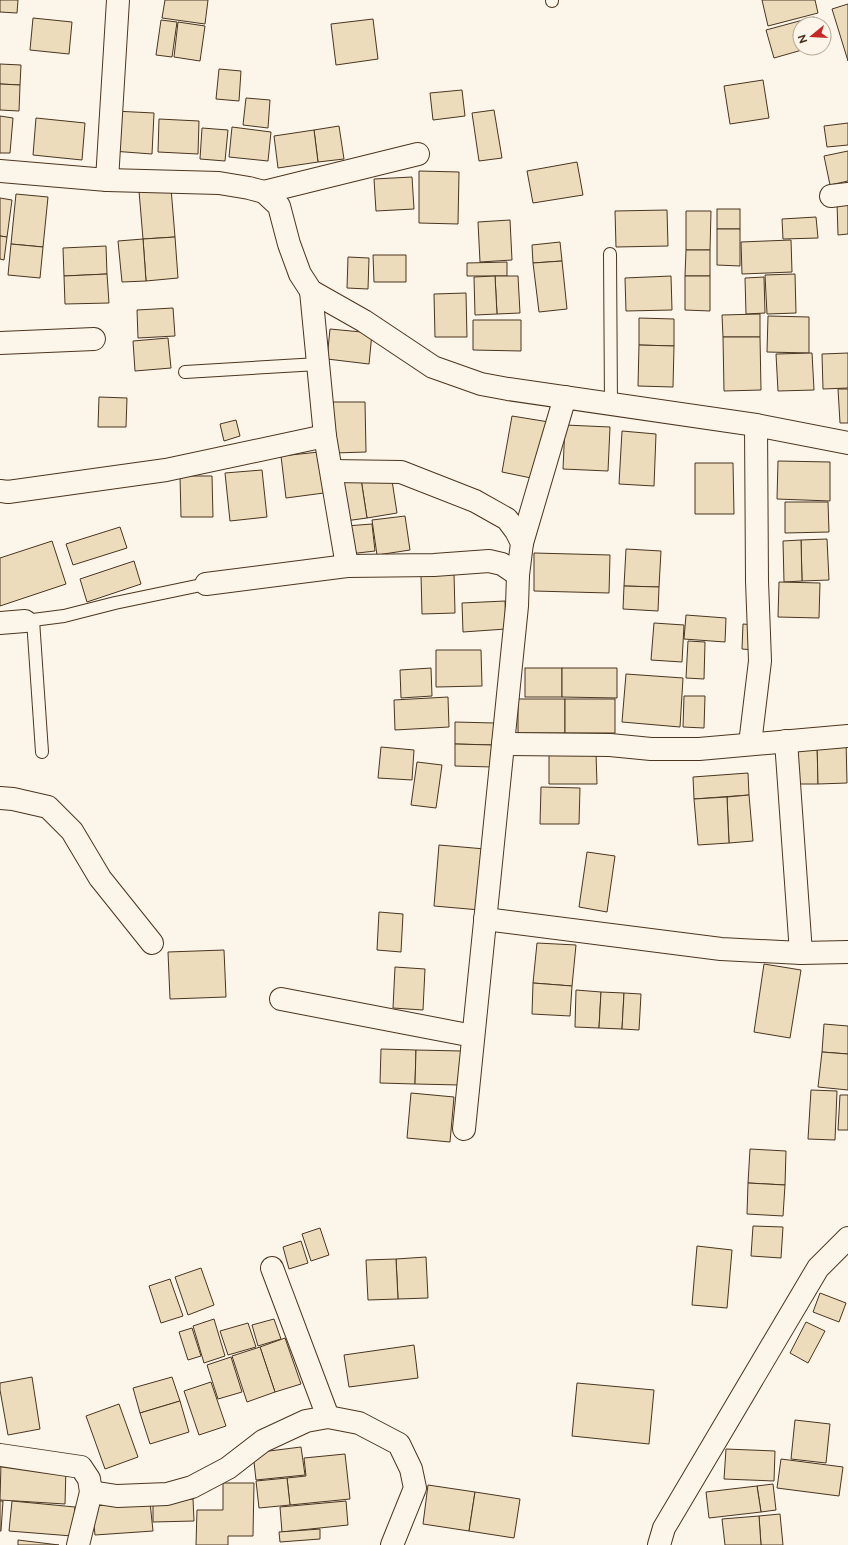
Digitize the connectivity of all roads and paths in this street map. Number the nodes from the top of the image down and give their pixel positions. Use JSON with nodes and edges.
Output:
{"nodes":[{"id":1,"x":118,"y":0,"type":"edge"},
{"id":2,"x":418,"y":154,"type":"dead end"},
{"id":3,"x":0,"y":171,"type":"edge"},
{"id":4,"x":107,"y":180,"type":"junction"},
{"id":5,"x":264,"y":192,"type":"junction"},
{"id":6,"x":610,"y":254,"type":"dead end"},
{"id":7,"x":311,"y":291,"type":"junction"},
{"id":8,"x":94,"y":339,"type":"dead end"},
{"id":9,"x":0,"y":343,"type":"edge"},
{"id":10,"x":318,"y":364,"type":"junction"},
{"id":11,"x":184,"y":372,"type":"dead end"},
{"id":12,"x":565,"y":397,"type":"junction"},
{"id":13,"x":611,"y":404,"type":"junction"},
{"id":14,"x":756,"y":425,"type":"junction"},
{"id":15,"x":325,"y":436,"type":"junction"},
{"id":16,"x":848,"y":444,"type":"edge"},
{"id":17,"x":332,"y":471,"type":"junction"},
{"id":18,"x":0,"y":491,"type":"edge"},
{"id":19,"x":522,"y":543,"type":"junction"},
{"id":20,"x":347,"y":566,"type":"junction"},
{"id":21,"x":518,"y":575,"type":"junction"},
{"id":22,"x":206,"y":584,"type":"joint"},
{"id":23,"x":29,"y":621,"type":"junction"},
{"id":24,"x":0,"y":623,"type":"edge"},
{"id":25,"x":848,"y":736,"type":"edge"},
{"id":26,"x":786,"y":741,"type":"junction"},
{"id":27,"x":503,"y":744,"type":"junction"},
{"id":28,"x":750,"y":744,"type":"junction"},
{"id":29,"x":42,"y":752,"type":"dead end"},
{"id":30,"x":0,"y":798,"type":"edge"},
{"id":31,"x":485,"y":919,"type":"junction"},
{"id":32,"x":152,"y":943,"type":"dead end"},
{"id":33,"x":848,"y":952,"type":"edge"},
{"id":34,"x":801,"y":953,"type":"junction"},
{"id":35,"x":281,"y":999,"type":"dead end"},
{"id":36,"x":473,"y":1036,"type":"junction"},
{"id":37,"x":464,"y":1129,"type":"dead end"},
{"id":38,"x":848,"y":1238,"type":"edge"},
{"id":39,"x":272,"y":1268,"type":"dead end"},
{"id":40,"x":328,"y":1417,"type":"junction"},
{"id":41,"x":0,"y":1455,"type":"edge"},
{"id":42,"x":91,"y":1492,"type":"junction"},
{"id":43,"x":78,"y":1545,"type":"edge"},
{"id":44,"x":392,"y":1545,"type":"edge"},
{"id":45,"x":659,"y":1545,"type":"edge"}],
"edges":[{"from":1,"to":4,"type":"street"},
{"from":2,"to":5,"type":"street"},
{"from":3,"to":4,"type":"street"},
{"from":4,"to":5,"type":"street"},
{"from":5,"to":7,"type":"street"},
{"from":6,"to":13,"type":"lane"},
{"from":7,"to":10,"type":"street"},
{"from":7,"to":12,"type":"street"},
{"from":8,"to":9,"type":"street"},
{"from":10,"to":11,"type":"lane"},
{"from":10,"to":15,"type":"street"},
{"from":12,"to":13,"type":"street"},
{"from":12,"to":19,"type":"street"},
{"from":13,"to":14,"type":"street"},
{"from":14,"to":16,"type":"street"},
{"from":14,"to":28,"type":"street"},
{"from":15,"to":17,"type":"street"},
{"from":15,"to":18,"type":"street"},
{"from":17,"to":19,"type":"street"},
{"from":17,"to":20,"type":"street"},
{"from":19,"to":21,"type":"street"},
{"from":20,"to":21,"type":"street"},
{"from":20,"to":22,"type":"street"},
{"from":21,"to":27,"type":"street"},
{"from":22,"to":23,"type":"lane"},
{"from":23,"to":24,"type":"street"},
{"from":23,"to":29,"type":"lane"},
{"from":25,"to":26,"type":"street"},
{"from":26,"to":28,"type":"street"},
{"from":26,"to":34,"type":"street"},
{"from":27,"to":28,"type":"street"},
{"from":27,"to":31,"type":"street"},
{"from":30,"to":32,"type":"street"},
{"from":31,"to":34,"type":"street"},
{"from":31,"to":36,"type":"street"},
{"from":33,"to":34,"type":"street"},
{"from":35,"to":36,"type":"street"},
{"from":36,"to":37,"type":"street"},
{"from":38,"to":45,"type":"street"},
{"from":39,"to":40,"type":"street"},
{"from":40,"to":42,"type":"street"},
{"from":40,"to":44,"type":"street"},
{"from":41,"to":42,"type":"street"},
{"from":42,"to":43,"type":"street"}]}
